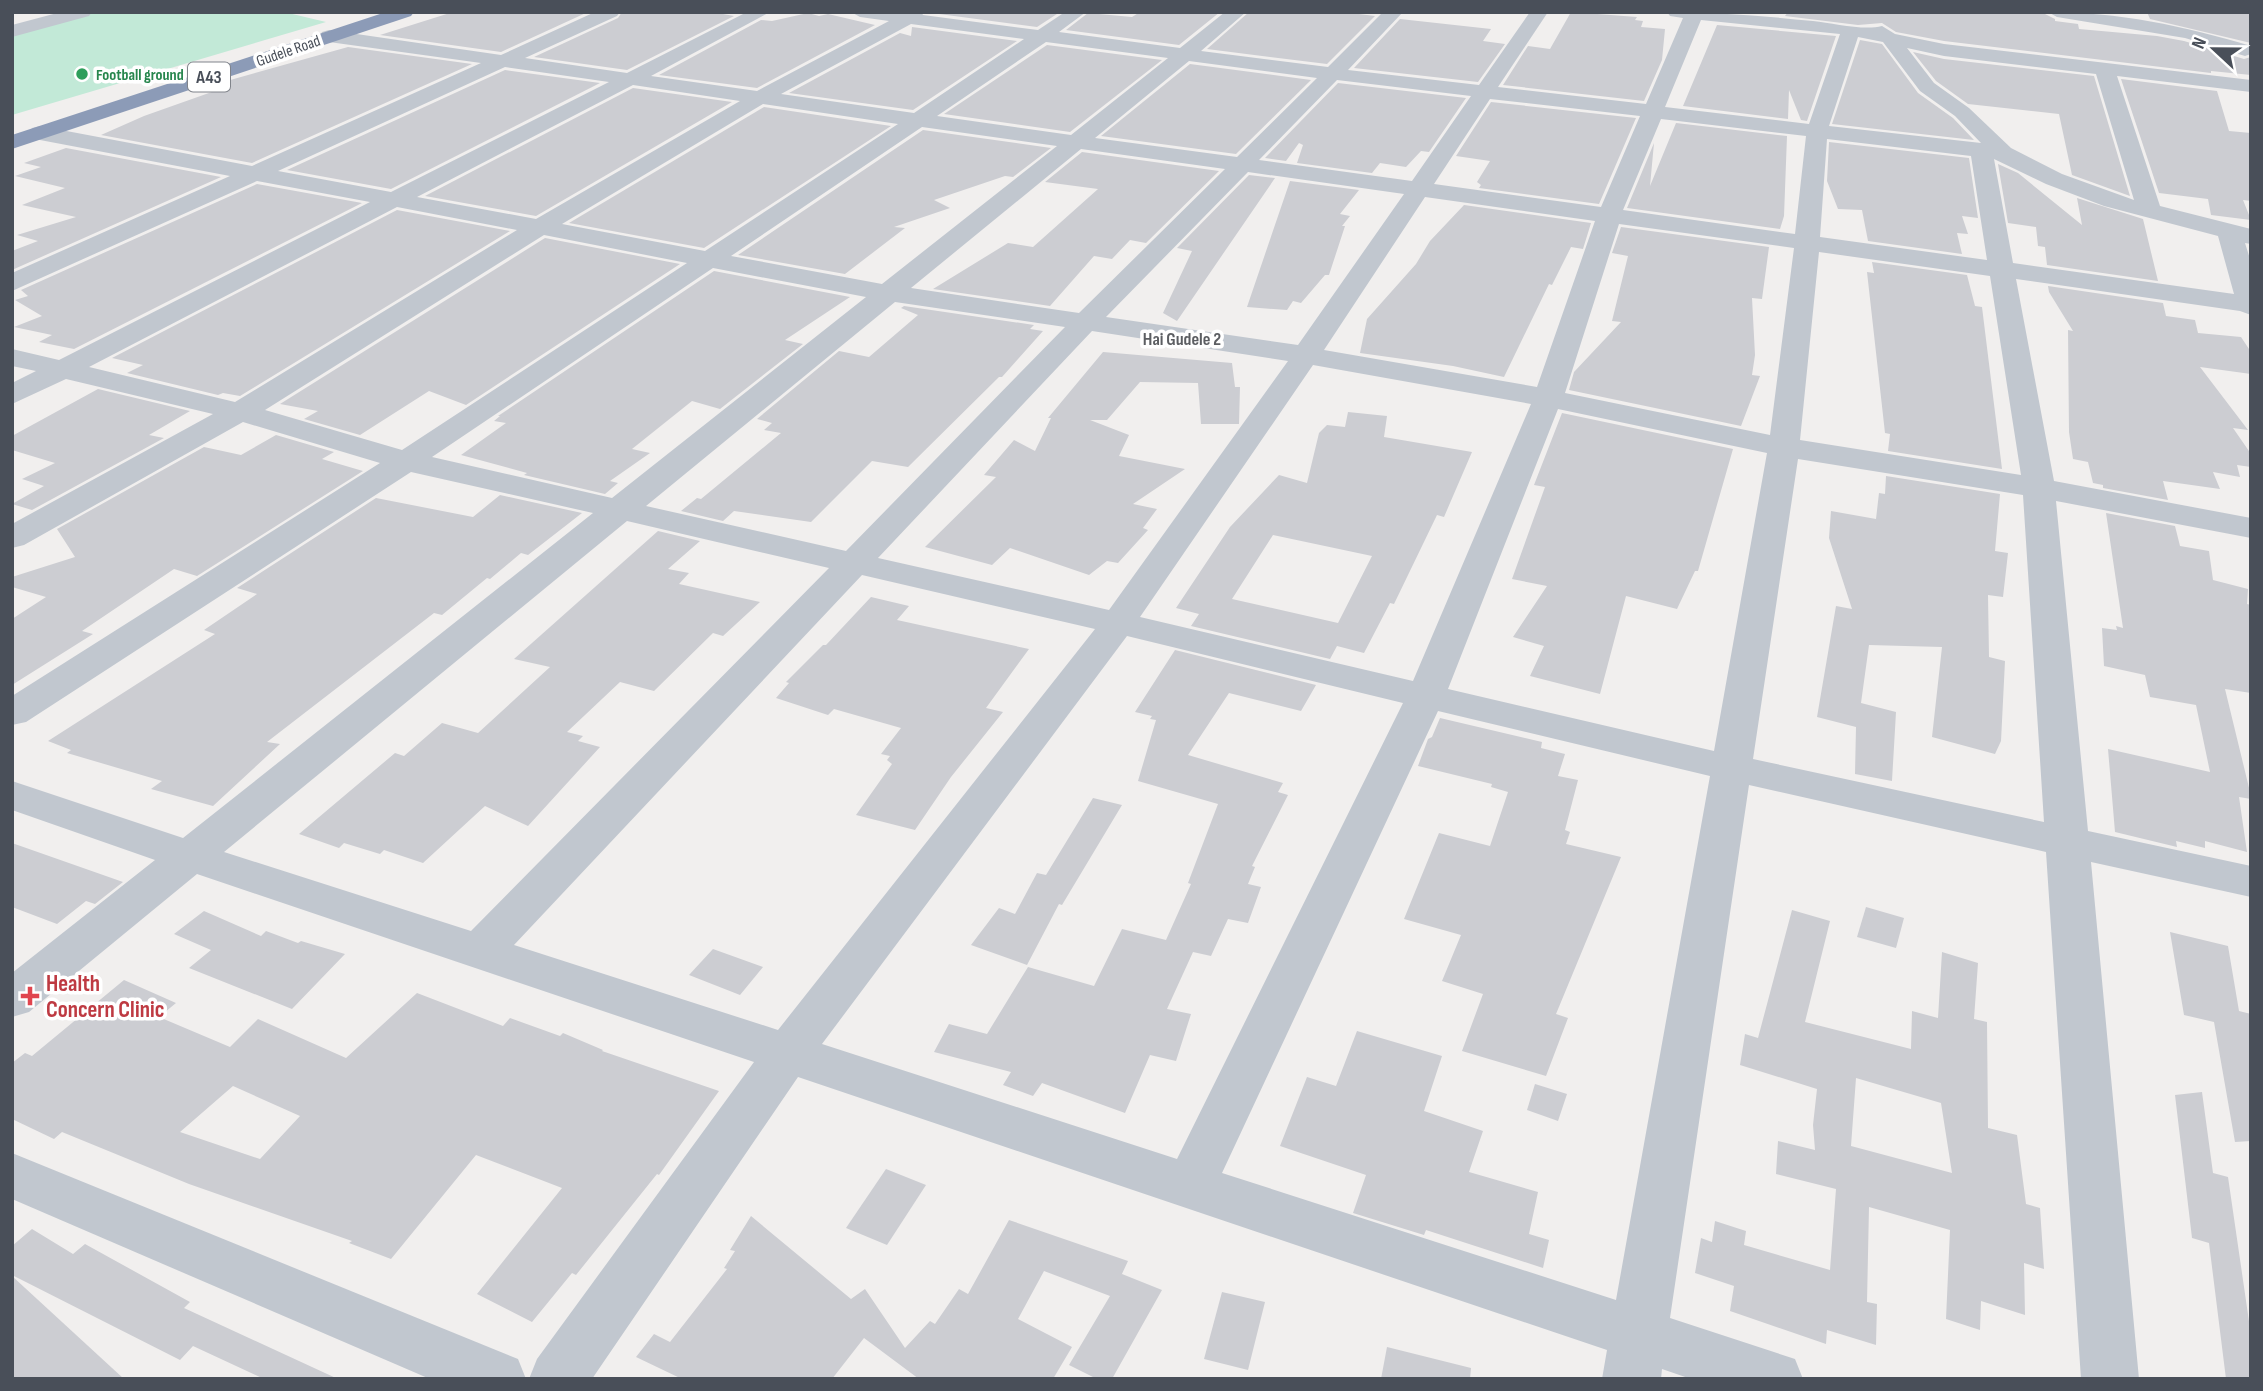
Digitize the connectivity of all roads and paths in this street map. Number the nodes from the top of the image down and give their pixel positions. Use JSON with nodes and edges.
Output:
{"nodes":[{"id":1,"x":83,"y":12,"type":"edge"},
{"id":2,"x":405,"y":12,"type":"edge"},
{"id":3,"x":611,"y":12,"type":"edge"},
{"id":4,"x":761,"y":12,"type":"edge"},
{"id":5,"x":860,"y":12,"type":"edge"},
{"id":6,"x":1077,"y":12,"type":"edge"},
{"id":7,"x":1237,"y":12,"type":"edge"},
{"id":8,"x":1394,"y":12,"type":"edge"},
{"id":9,"x":1539,"y":12,"type":"edge"},
{"id":10,"x":2057,"y":12,"type":"edge"},
{"id":11,"x":1688,"y":13,"type":"edge"},
{"id":12,"x":365,"y":15,"type":"edge"},
{"id":13,"x":913,"y":16,"type":"edge"},
{"id":14,"x":1856,"y":19,"type":"edge"},
{"id":15,"x":12,"y":31,"type":"edge"},
{"id":16,"x":2235,"y":31,"type":"dead end"},
{"id":17,"x":329,"y":36,"type":"junction"},
{"id":18,"x":1043,"y":36,"type":"junction"},
{"id":19,"x":1891,"y":40,"type":"junction"},
{"id":20,"x":1184,"y":55,"type":"junction"},
{"id":21,"x":2248,"y":57,"type":"edge"},
{"id":22,"x":500,"y":61,"type":"junction"},
{"id":23,"x":2105,"y":70,"type":"junction"},
{"id":24,"x":1334,"y":74,"type":"junction"},
{"id":25,"x":631,"y":80,"type":"junction"},
{"id":26,"x":2251,"y":86,"type":"edge"},
{"id":27,"x":1485,"y":91,"type":"junction"},
{"id":28,"x":759,"y":98,"type":"junction"},
{"id":29,"x":918,"y":120,"type":"junction"},
{"id":30,"x":12,"y":128,"type":"edge"},
{"id":31,"x":1817,"y":131,"type":"junction"},
{"id":32,"x":40,"y":133,"type":"junction"},
{"id":33,"x":12,"y":142,"type":"edge"},
{"id":34,"x":1076,"y":142,"type":"junction"},
{"id":35,"x":1992,"y":152,"type":"junction"},
{"id":36,"x":1242,"y":166,"type":"junction"},
{"id":37,"x":251,"y":173,"type":"junction"},
{"id":38,"x":1418,"y":190,"type":"junction"},
{"id":39,"x":392,"y":200,"type":"junction"},
{"id":40,"x":2150,"y":212,"type":"junction"},
{"id":41,"x":1609,"y":216,"type":"junction"},
{"id":42,"x":540,"y":228,"type":"junction"},
{"id":43,"x":2240,"y":234,"type":"edge"},
{"id":44,"x":1808,"y":243,"type":"junction"},
{"id":45,"x":708,"y":259,"type":"junction"},
{"id":46,"x":2001,"y":270,"type":"junction"},
{"id":47,"x":12,"y":283,"type":"edge"},
{"id":48,"x":888,"y":293,"type":"junction"},
{"id":49,"x":2250,"y":305,"type":"edge"},
{"id":50,"x":1085,"y":323,"type":"junction"},
{"id":51,"x":1306,"y":355,"type":"junction"},
{"id":52,"x":12,"y":357,"type":"edge"},
{"id":53,"x":64,"y":370,"type":"junction"},
{"id":54,"x":12,"y":395,"type":"edge"},
{"id":55,"x":1548,"y":398,"type":"junction"},
{"id":56,"x":240,"y":412,"type":"junction"},
{"id":57,"x":1784,"y":447,"type":"junction"},
{"id":58,"x":406,"y":461,"type":"junction"},
{"id":59,"x":2039,"y":488,"type":"junction"},
{"id":60,"x":620,"y":510,"type":"junction"},
{"id":61,"x":2251,"y":528,"type":"edge"},
{"id":62,"x":12,"y":538,"type":"edge"},
{"id":63,"x":853,"y":563,"type":"junction"},
{"id":64,"x":1118,"y":623,"type":"junction"},
{"id":65,"x":1425,"y":698,"type":"junction"},
{"id":66,"x":12,"y":713,"type":"edge"},
{"id":67,"x":1731,"y":768,"type":"junction"},
{"id":68,"x":12,"y":795,"type":"edge"},
{"id":69,"x":2068,"y":840,"type":"junction"},
{"id":70,"x":190,"y":856,"type":"junction"},
{"id":71,"x":2251,"y":882,"type":"edge"},
{"id":72,"x":480,"y":951,"type":"junction"},
{"id":73,"x":12,"y":999,"type":"edge"},
{"id":74,"x":788,"y":1053,"type":"junction"},
{"id":75,"x":12,"y":1175,"type":"edge"},
{"id":76,"x":1190,"y":1186,"type":"junction"},
{"id":77,"x":1635,"y":1356,"type":"edge"},
{"id":78,"x":497,"y":1379,"type":"edge"},
{"id":79,"x":558,"y":1379,"type":"edge"},
{"id":80,"x":1774,"y":1379,"type":"edge"},
{"id":81,"x":2110,"y":1379,"type":"edge"}],
"edges":[{"from":1,"to":15,"type":"street"},
{"from":2,"to":12,"type":"highway","name":"Gudele Road","number":"A43"},
{"from":3,"to":22,"type":"street"},
{"from":4,"to":25,"type":"street"},
{"from":5,"to":13,"type":"street"},
{"from":6,"to":18,"type":"street"},
{"from":7,"to":20,"type":"street"},
{"from":8,"to":24,"type":"street"},
{"from":9,"to":27,"type":"street"},
{"from":10,"to":21,"type":"street"},
{"from":11,"to":14,"type":"street"},
{"from":11,"to":41,"type":"street"},
{"from":12,"to":17,"type":"highway","name":"Gudele Road","number":"A43"},
{"from":12,"to":30,"type":"highway","name":"Gudele Road","number":"A43"},
{"from":13,"to":18,"type":"street"},
{"from":13,"to":28,"type":"street"},
{"from":14,"to":19,"type":"street"},
{"from":14,"to":31,"type":"street"},
{"from":16,"to":21,"type":"street"},
{"from":17,"to":22,"type":"street"},
{"from":17,"to":32,"type":"highway","name":"Gudele Road","number":"A43"},
{"from":18,"to":20,"type":"street"},
{"from":18,"to":29,"type":"street"},
{"from":19,"to":23,"type":"street"},
{"from":19,"to":35,"type":"street"},
{"from":20,"to":24,"type":"street"},
{"from":20,"to":34,"type":"street"},
{"from":22,"to":25,"type":"street"},
{"from":22,"to":37,"type":"street"},
{"from":23,"to":26,"type":"street"},
{"from":23,"to":40,"type":"street"},
{"from":24,"to":27,"type":"street"},
{"from":24,"to":36,"type":"street"},
{"from":25,"to":28,"type":"street"},
{"from":25,"to":39,"type":"street"},
{"from":27,"to":31,"type":"street"},
{"from":27,"to":38,"type":"street"},
{"from":28,"to":29,"type":"street"},
{"from":28,"to":42,"type":"street"},
{"from":29,"to":34,"type":"street"},
{"from":29,"to":45,"type":"street"},
{"from":31,"to":35,"type":"street"},
{"from":31,"to":44,"type":"street"},
{"from":32,"to":33,"type":"highway","name":"Gudele Road","number":"A43"},
{"from":32,"to":37,"type":"street"},
{"from":34,"to":36,"type":"street"},
{"from":34,"to":48,"type":"street"},
{"from":35,"to":40,"type":"street"},
{"from":35,"to":46,"type":"street"},
{"from":36,"to":38,"type":"street"},
{"from":36,"to":50,"type":"street"},
{"from":37,"to":39,"type":"street"},
{"from":37,"to":47,"type":"street"},
{"from":38,"to":41,"type":"street"},
{"from":38,"to":51,"type":"street"},
{"from":39,"to":42,"type":"street"},
{"from":39,"to":53,"type":"street"},
{"from":40,"to":43,"type":"street"},
{"from":41,"to":44,"type":"street"},
{"from":41,"to":55,"type":"street"},
{"from":42,"to":45,"type":"street"},
{"from":42,"to":56,"type":"street"},
{"from":43,"to":49,"type":"street"},
{"from":44,"to":46,"type":"street"},
{"from":44,"to":57,"type":"street"},
{"from":45,"to":48,"type":"street"},
{"from":45,"to":58,"type":"street"},
{"from":46,"to":49,"type":"street"},
{"from":46,"to":59,"type":"street"},
{"from":48,"to":50,"type":"street"},
{"from":48,"to":60,"type":"street"},
{"from":50,"to":51,"type":"street"},
{"from":50,"to":63,"type":"street"},
{"from":51,"to":55,"type":"street"},
{"from":51,"to":64,"type":"street"},
{"from":52,"to":53,"type":"street"},
{"from":53,"to":54,"type":"street"},
{"from":53,"to":56,"type":"street"},
{"from":55,"to":57,"type":"street"},
{"from":55,"to":65,"type":"street"},
{"from":56,"to":58,"type":"street"},
{"from":56,"to":62,"type":"street"},
{"from":57,"to":59,"type":"street"},
{"from":57,"to":67,"type":"street"},
{"from":58,"to":60,"type":"street"},
{"from":58,"to":66,"type":"street"},
{"from":59,"to":61,"type":"street"},
{"from":59,"to":69,"type":"street"},
{"from":60,"to":63,"type":"street"},
{"from":60,"to":70,"type":"street"},
{"from":63,"to":64,"type":"street"},
{"from":63,"to":72,"type":"street"},
{"from":64,"to":65,"type":"street"},
{"from":64,"to":74,"type":"street"},
{"from":65,"to":67,"type":"street"},
{"from":65,"to":76,"type":"street"},
{"from":67,"to":69,"type":"street"},
{"from":67,"to":77,"type":"street"},
{"from":68,"to":70,"type":"street"},
{"from":69,"to":71,"type":"street"},
{"from":69,"to":81,"type":"street"},
{"from":70,"to":72,"type":"street"},
{"from":70,"to":73,"type":"street"},
{"from":72,"to":74,"type":"street"},
{"from":74,"to":76,"type":"street"},
{"from":74,"to":79,"type":"street"},
{"from":75,"to":78,"type":"street"},
{"from":76,"to":77,"type":"street"},
{"from":77,"to":80,"type":"street"}]}
